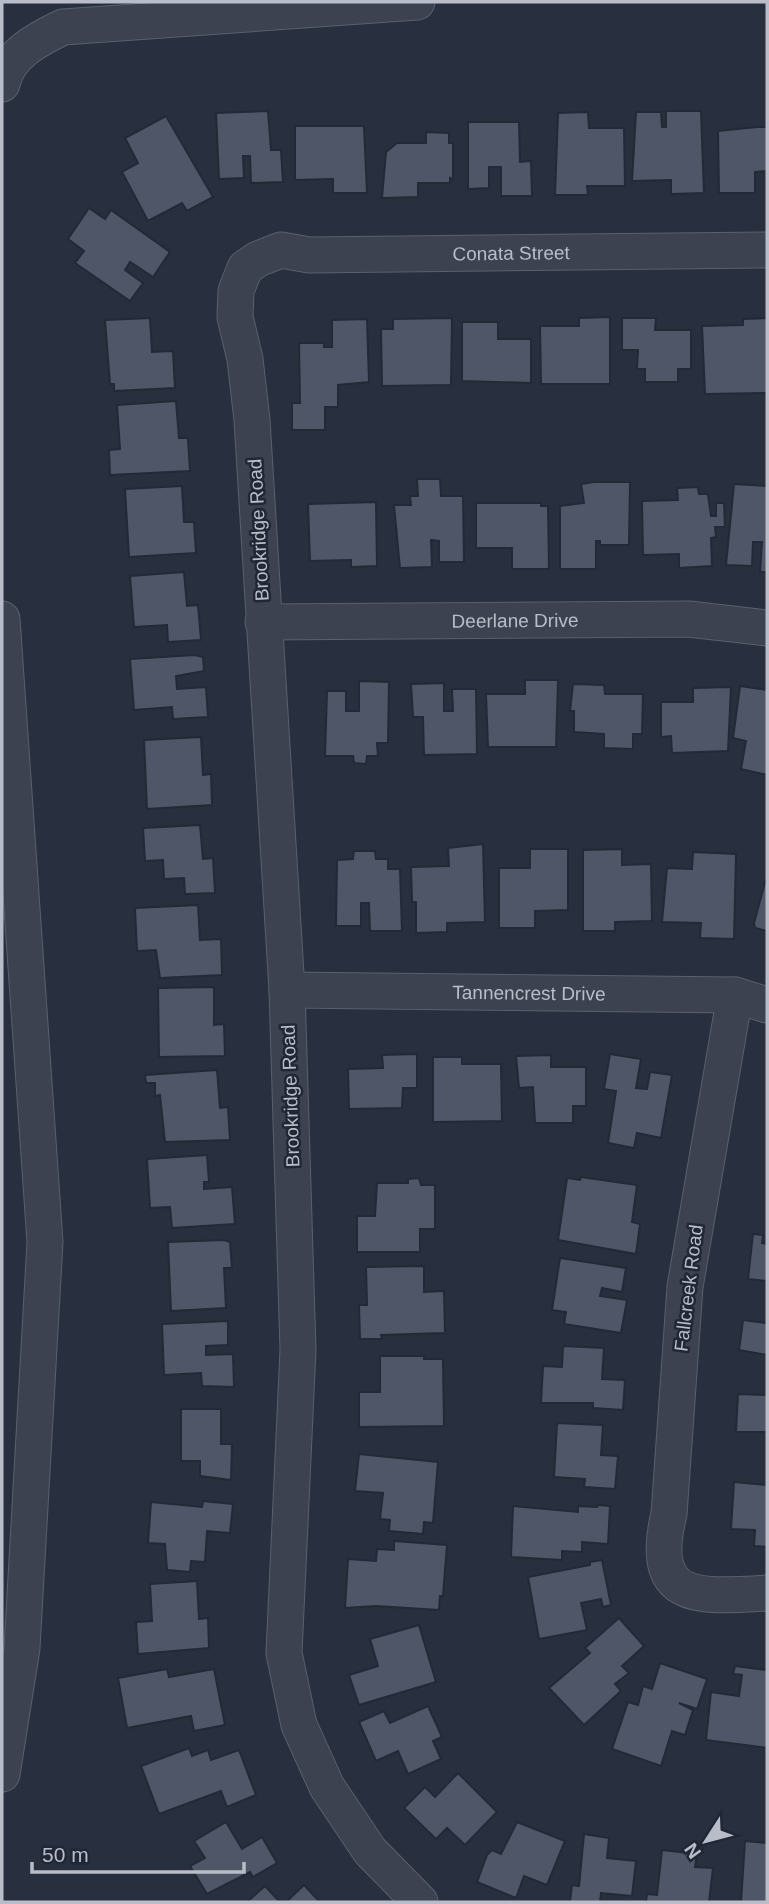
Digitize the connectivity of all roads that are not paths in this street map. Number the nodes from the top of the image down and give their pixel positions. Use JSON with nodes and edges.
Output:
{"nodes":[{"id":1,"x":417,"y":2,"type":"edge"},
{"id":2,"x":2,"y":84,"type":"edge"},
{"id":3,"x":767,"y":250,"type":"edge"},
{"id":4,"x":258,"y":258,"type":"joint"},
{"id":5,"x":2,"y":619,"type":"edge"},
{"id":6,"x":263,"y":622,"type":"junction"},
{"id":7,"x":767,"y":628,"type":"edge"},
{"id":8,"x":287,"y":990,"type":"junction"},
{"id":9,"x":751,"y":1000,"type":"edge"},
{"id":10,"x":767,"y":1593,"type":"edge"},
{"id":11,"x":2,"y":1774,"type":"edge"},
{"id":12,"x":420,"y":1902,"type":"edge"}],
"edges":[{"from":1,"to":2,"type":"street"},
{"from":3,"to":4,"type":"street","name":"Conata Street"},
{"from":4,"to":6,"type":"street","name":"Brookridge Road"},
{"from":5,"to":11,"type":"street"},
{"from":6,"to":7,"type":"street","name":"Deerlane Drive"},
{"from":6,"to":8,"type":"street","name":"Brookridge Road"},
{"from":8,"to":9,"type":"street","name":"Tannencrest Drive"},
{"from":8,"to":12,"type":"street","name":"Brookridge Road"},
{"from":9,"to":10,"type":"street","name":"Fallcreek Road"}]}
